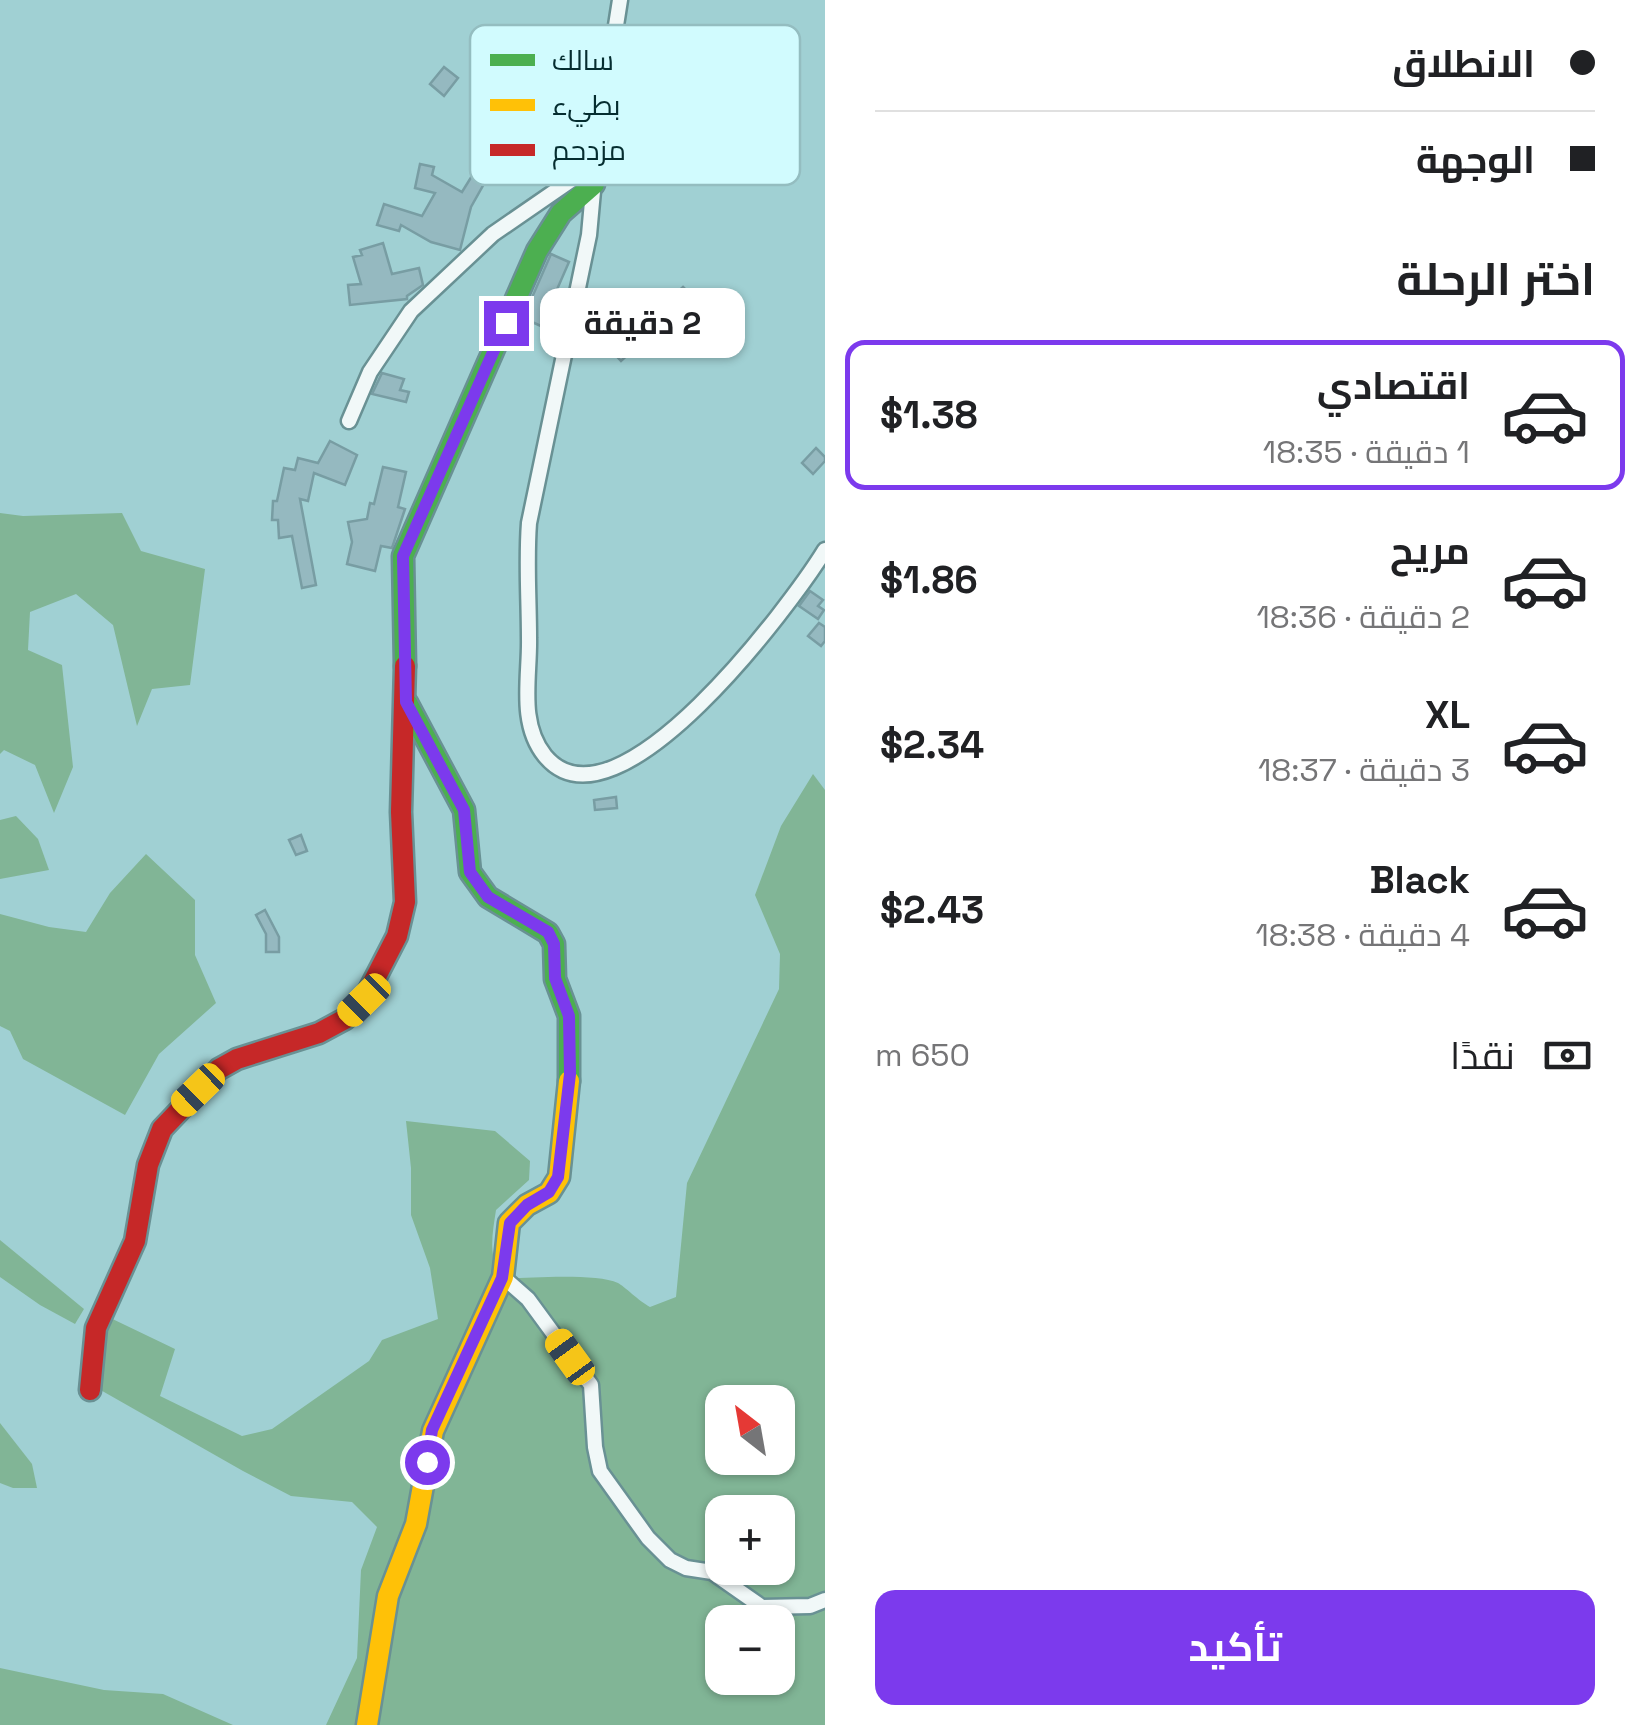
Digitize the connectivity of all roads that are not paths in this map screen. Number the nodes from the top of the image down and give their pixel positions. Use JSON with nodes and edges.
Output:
{"nodes":[{"id":1,"x":620,"y":0,"type":"edge"},
{"id":2,"x":616,"y":25,"type":"edge"},
{"id":3,"x":563,"y":185,"type":"edge"},
{"id":4,"x":593,"y":185,"type":"edge"},
{"id":5,"x":594,"y":185,"type":"edge"},
{"id":6,"x":350,"y":421,"type":"dead end"},
{"id":7,"x":825,"y":550,"type":"edge"},
{"id":8,"x":406,"y":702,"type":"junction"},
{"id":9,"x":502,"y":1278,"type":"junction"},
{"id":10,"x":90,"y":1390,"type":"dead end"},
{"id":11,"x":825,"y":1600,"type":"edge"},
{"id":12,"x":367,"y":1725,"type":"edge"}],
"edges":[{"from":1,"to":2,"type":"street"},
{"from":3,"to":6,"type":"street"},
{"from":4,"to":8,"type":"street"},
{"from":5,"to":7,"type":"street"},
{"from":8,"to":9,"type":"street"},
{"from":8,"to":10,"type":"street"},
{"from":9,"to":11,"type":"street"},
{"from":9,"to":12,"type":"street"}]}
